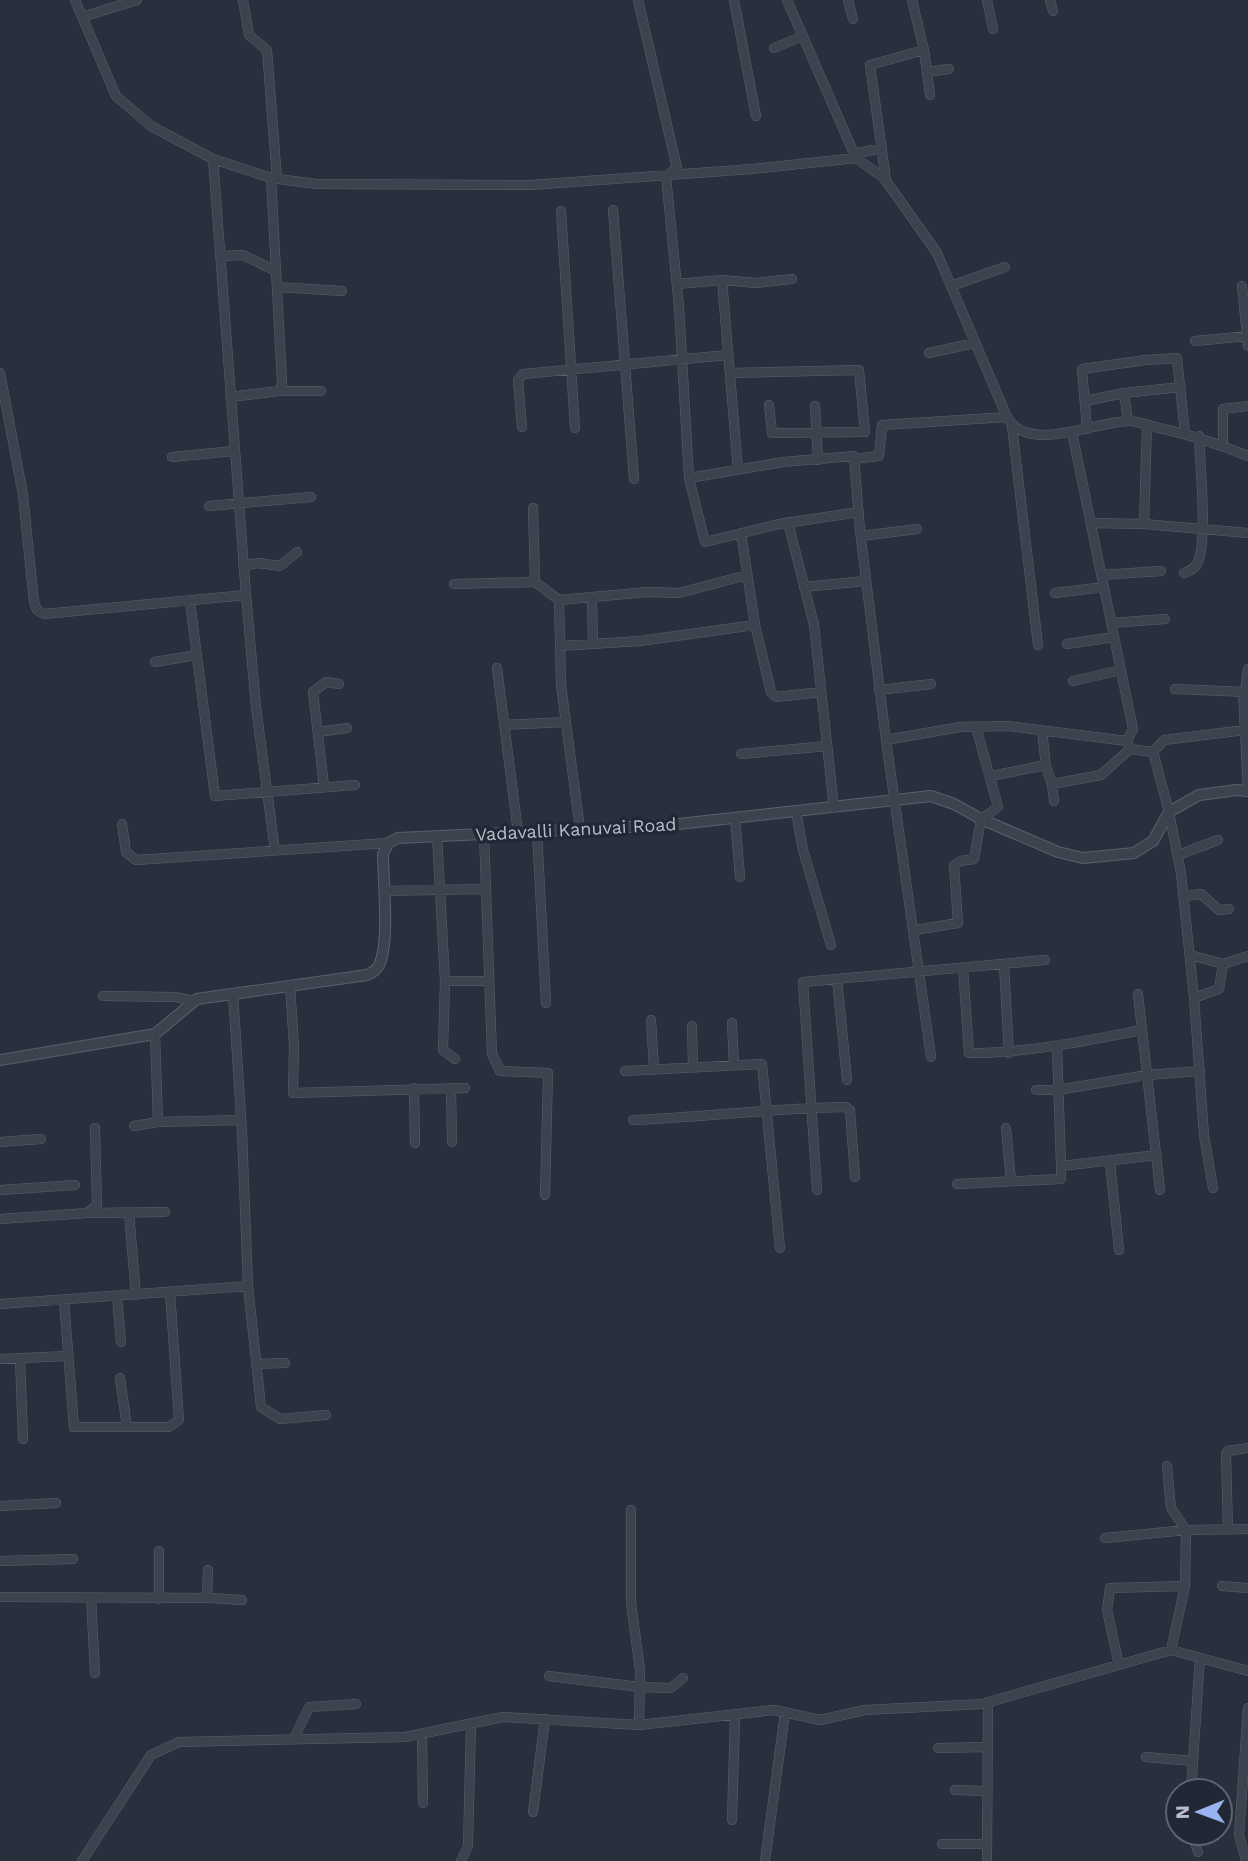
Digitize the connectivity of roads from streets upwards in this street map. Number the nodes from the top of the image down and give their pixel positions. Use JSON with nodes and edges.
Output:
{"nodes":[{"id":1,"x":75,"y":0,"type":"edge"},
{"id":2,"x":136,"y":0,"type":"edge"},
{"id":3,"x":243,"y":0,"type":"edge"},
{"id":4,"x":638,"y":0,"type":"edge"},
{"id":5,"x":734,"y":0,"type":"edge"},
{"id":6,"x":799,"y":0,"type":"edge"},
{"id":7,"x":848,"y":0,"type":"edge"},
{"id":8,"x":912,"y":0,"type":"edge"},
{"id":9,"x":987,"y":0,"type":"edge"},
{"id":10,"x":1050,"y":0,"type":"edge"},
{"id":11,"x":788,"y":2,"type":"edge"},
{"id":12,"x":1053,"y":11,"type":"dead end"},
{"id":13,"x":82,"y":16,"type":"junction"},
{"id":14,"x":853,"y":19,"type":"dead end"},
{"id":15,"x":993,"y":29,"type":"dead end"},
{"id":16,"x":803,"y":36,"type":"junction"},
{"id":17,"x":774,"y":48,"type":"dead end"},
{"id":18,"x":924,"y":50,"type":"junction"},
{"id":19,"x":949,"y":69,"type":"dead end"},
{"id":20,"x":927,"y":72,"type":"junction"},
{"id":21,"x":930,"y":95,"type":"dead end"},
{"id":22,"x":756,"y":116,"type":"dead end"},
{"id":23,"x":882,"y":148,"type":"junction"},
{"id":24,"x":855,"y":156,"type":"junction"},
{"id":25,"x":214,"y":159,"type":"junction"},
{"id":26,"x":666,"y":176,"type":"junction"},
{"id":27,"x":274,"y":178,"type":"junction"},
{"id":28,"x":886,"y":181,"type":"junction"},
{"id":29,"x":613,"y":210,"type":"dead end"},
{"id":30,"x":561,"y":211,"type":"dead end"},
{"id":31,"x":220,"y":256,"type":"junction"},
{"id":32,"x":1005,"y":267,"type":"dead end"},
{"id":33,"x":276,"y":271,"type":"junction"},
{"id":34,"x":792,"y":279,"type":"dead end"},
{"id":35,"x":722,"y":280,"type":"junction"},
{"id":36,"x":677,"y":284,"type":"junction"},
{"id":37,"x":951,"y":286,"type":"junction"},
{"id":38,"x":1242,"y":286,"type":"dead end"},
{"id":39,"x":277,"y":287,"type":"junction"},
{"id":40,"x":342,"y":291,"type":"dead end"},
{"id":41,"x":1248,"y":340,"type":"edge"},
{"id":42,"x":1195,"y":341,"type":"dead end"},
{"id":43,"x":975,"y":342,"type":"junction"},
{"id":44,"x":929,"y":353,"type":"dead end"},
{"id":45,"x":728,"y":355,"type":"junction"},
{"id":46,"x":682,"y":359,"type":"junction"},
{"id":47,"x":624,"y":365,"type":"junction"},
{"id":48,"x":571,"y":369,"type":"junction"},
{"id":49,"x":0,"y":373,"type":"edge"},
{"id":50,"x":730,"y":373,"type":"junction"},
{"id":51,"x":1181,"y":387,"type":"junction"},
{"id":52,"x":279,"y":391,"type":"junction"},
{"id":53,"x":321,"y":391,"type":"dead end"},
{"id":54,"x":1124,"y":393,"type":"junction"},
{"id":55,"x":230,"y":397,"type":"junction"},
{"id":56,"x":1085,"y":401,"type":"junction"},
{"id":57,"x":769,"y":405,"type":"dead end"},
{"id":58,"x":1248,"y":405,"type":"edge"},
{"id":59,"x":815,"y":406,"type":"dead end"},
{"id":60,"x":1128,"y":421,"type":"junction"},
{"id":61,"x":1009,"y":422,"type":"junction"},
{"id":62,"x":1147,"y":425,"type":"junction"},
{"id":63,"x":522,"y":427,"type":"dead end"},
{"id":64,"x":575,"y":428,"type":"dead end"},
{"id":65,"x":1087,"y":429,"type":"junction"},
{"id":66,"x":817,"y":432,"type":"junction"},
{"id":67,"x":1072,"y":432,"type":"junction"},
{"id":68,"x":1185,"y":433,"type":"junction"},
{"id":69,"x":1199,"y":436,"type":"junction"},
{"id":70,"x":1223,"y":446,"type":"junction"},
{"id":71,"x":234,"y":451,"type":"junction"},
{"id":72,"x":1248,"y":456,"type":"edge"},
{"id":73,"x":172,"y":457,"type":"dead end"},
{"id":74,"x":854,"y":459,"type":"junction"},
{"id":75,"x":818,"y":460,"type":"junction"},
{"id":76,"x":738,"y":470,"type":"junction"},
{"id":77,"x":689,"y":478,"type":"junction"},
{"id":78,"x":634,"y":479,"type":"dead end"},
{"id":79,"x":312,"y":497,"type":"dead end"},
{"id":80,"x":238,"y":503,"type":"junction"},
{"id":81,"x":209,"y":506,"type":"dead end"},
{"id":82,"x":533,"y":508,"type":"dead end"},
{"id":83,"x":859,"y":512,"type":"junction"},
{"id":84,"x":788,"y":522,"type":"junction"},
{"id":85,"x":1091,"y":523,"type":"junction"},
{"id":86,"x":1144,"y":524,"type":"junction"},
{"id":87,"x":1202,"y":528,"type":"junction"},
{"id":88,"x":917,"y":529,"type":"dead end"},
{"id":89,"x":741,"y":533,"type":"junction"},
{"id":90,"x":1248,"y":533,"type":"edge"},
{"id":91,"x":861,"y":536,"type":"junction"},
{"id":92,"x":297,"y":552,"type":"dead end"},
{"id":93,"x":243,"y":566,"type":"junction"},
{"id":94,"x":1161,"y":571,"type":"dead end"},
{"id":95,"x":1184,"y":573,"type":"dead end"},
{"id":96,"x":747,"y":575,"type":"junction"},
{"id":97,"x":1101,"y":575,"type":"junction"},
{"id":98,"x":866,"y":581,"type":"junction"},
{"id":99,"x":535,"y":582,"type":"junction"},
{"id":100,"x":453,"y":584,"type":"dead end"},
{"id":101,"x":804,"y":587,"type":"junction"},
{"id":102,"x":1104,"y":587,"type":"junction"},
{"id":103,"x":1055,"y":593,"type":"dead end"},
{"id":104,"x":246,"y":594,"type":"junction"},
{"id":105,"x":592,"y":597,"type":"junction"},
{"id":106,"x":559,"y":600,"type":"junction"},
{"id":107,"x":190,"y":602,"type":"junction"},
{"id":108,"x":1165,"y":619,"type":"dead end"},
{"id":109,"x":1111,"y":623,"type":"junction"},
{"id":110,"x":755,"y":625,"type":"junction"},
{"id":111,"x":1115,"y":637,"type":"junction"},
{"id":112,"x":593,"y":644,"type":"junction"},
{"id":113,"x":1067,"y":644,"type":"dead end"},
{"id":114,"x":1038,"y":645,"type":"dead end"},
{"id":115,"x":559,"y":646,"type":"junction"},
{"id":116,"x":197,"y":655,"type":"junction"},
{"id":117,"x":155,"y":662,"type":"dead end"},
{"id":118,"x":497,"y":668,"type":"dead end"},
{"id":119,"x":1248,"y":669,"type":"edge"},
{"id":120,"x":1121,"y":670,"type":"junction"},
{"id":121,"x":1073,"y":681,"type":"dead end"},
{"id":122,"x":339,"y":684,"type":"dead end"},
{"id":123,"x":931,"y":684,"type":"dead end"},
{"id":124,"x":1175,"y":689,"type":"dead end"},
{"id":125,"x":879,"y":690,"type":"junction"},
{"id":126,"x":821,"y":692,"type":"junction"},
{"id":127,"x":1245,"y":692,"type":"edge"},
{"id":128,"x":566,"y":722,"type":"junction"},
{"id":129,"x":505,"y":725,"type":"junction"},
{"id":130,"x":976,"y":727,"type":"junction"},
{"id":131,"x":347,"y":728,"type":"dead end"},
{"id":132,"x":1042,"y":730,"type":"junction"},
{"id":133,"x":1245,"y":730,"type":"junction"},
{"id":134,"x":318,"y":732,"type":"junction"},
{"id":135,"x":886,"y":740,"type":"junction"},
{"id":136,"x":1128,"y":745,"type":"junction"},
{"id":137,"x":827,"y":746,"type":"junction"},
{"id":138,"x":1153,"y":752,"type":"junction"},
{"id":139,"x":741,"y":754,"type":"dead end"},
{"id":140,"x":1046,"y":765,"type":"junction"},
{"id":141,"x":991,"y":776,"type":"junction"},
{"id":142,"x":1052,"y":784,"type":"junction"},
{"id":143,"x":355,"y":785,"type":"dead end"},
{"id":144,"x":324,"y":786,"type":"junction"},
{"id":145,"x":1248,"y":791,"type":"edge"},
{"id":146,"x":268,"y":792,"type":"junction"},
{"id":147,"x":895,"y":800,"type":"junction"},
{"id":148,"x":1054,"y":801,"type":"dead end"},
{"id":149,"x":834,"y":808,"type":"junction"},
{"id":150,"x":796,"y":812,"type":"junction"},
{"id":151,"x":1169,"y":812,"type":"junction"},
{"id":152,"x":735,"y":818,"type":"junction"},
{"id":153,"x":981,"y":819,"type":"junction"},
{"id":154,"x":122,"y":824,"type":"dead end"},
{"id":155,"x":580,"y":829,"type":"junction"},
{"id":156,"x":537,"y":831,"type":"junction"},
{"id":157,"x":518,"y":832,"type":"junction"},
{"id":158,"x":484,"y":834,"type":"junction"},
{"id":159,"x":437,"y":836,"type":"junction"},
{"id":160,"x":1218,"y":840,"type":"dead end"},
{"id":161,"x":388,"y":843,"type":"junction"},
{"id":162,"x":275,"y":851,"type":"junction"},
{"id":163,"x":1178,"y":855,"type":"junction"},
{"id":164,"x":740,"y":877,"type":"dead end"},
{"id":165,"x":486,"y":889,"type":"junction"},
{"id":166,"x":384,"y":891,"type":"junction"},
{"id":167,"x":440,"y":891,"type":"junction"},
{"id":168,"x":1184,"y":897,"type":"junction"},
{"id":169,"x":1229,"y":909,"type":"dead end"},
{"id":170,"x":915,"y":930,"type":"junction"},
{"id":171,"x":831,"y":945,"type":"dead end"},
{"id":172,"x":1190,"y":955,"type":"junction"},
{"id":173,"x":1248,"y":956,"type":"edge"},
{"id":174,"x":1045,"y":960,"type":"dead end"},
{"id":175,"x":1223,"y":964,"type":"junction"},
{"id":176,"x":1004,"y":965,"type":"junction"},
{"id":177,"x":963,"y":968,"type":"junction"},
{"id":178,"x":920,"y":971,"type":"junction"},
{"id":179,"x":837,"y":979,"type":"junction"},
{"id":180,"x":445,"y":981,"type":"junction"},
{"id":181,"x":489,"y":981,"type":"junction"},
{"id":182,"x":290,"y":985,"type":"junction"},
{"id":183,"x":233,"y":993,"type":"junction"},
{"id":184,"x":1138,"y":994,"type":"dead end"},
{"id":185,"x":103,"y":996,"type":"dead end"},
{"id":186,"x":1194,"y":998,"type":"junction"},
{"id":187,"x":195,"y":1001,"type":"junction"},
{"id":188,"x":546,"y":1003,"type":"dead end"},
{"id":189,"x":652,"y":1020,"type":"dead end"},
{"id":190,"x":732,"y":1023,"type":"dead end"},
{"id":191,"x":692,"y":1026,"type":"dead end"},
{"id":192,"x":1142,"y":1030,"type":"junction"},
{"id":193,"x":155,"y":1034,"type":"junction"},
{"id":194,"x":1057,"y":1046,"type":"junction"},
{"id":195,"x":1009,"y":1053,"type":"junction"},
{"id":196,"x":931,"y":1057,"type":"dead end"},
{"id":197,"x":455,"y":1059,"type":"dead end"},
{"id":198,"x":0,"y":1060,"type":"edge"},
{"id":199,"x":734,"y":1066,"type":"junction"},
{"id":200,"x":693,"y":1068,"type":"junction"},
{"id":201,"x":653,"y":1069,"type":"junction"},
{"id":202,"x":625,"y":1071,"type":"dead end"},
{"id":203,"x":1199,"y":1071,"type":"junction"},
{"id":204,"x":1147,"y":1075,"type":"junction"},
{"id":205,"x":847,"y":1080,"type":"dead end"},
{"id":206,"x":414,"y":1088,"type":"junction"},
{"id":207,"x":451,"y":1088,"type":"junction"},
{"id":208,"x":465,"y":1088,"type":"dead end"},
{"id":209,"x":1036,"y":1090,"type":"dead end"},
{"id":210,"x":1058,"y":1090,"type":"junction"},
{"id":211,"x":812,"y":1107,"type":"junction"},
{"id":212,"x":766,"y":1110,"type":"junction"},
{"id":213,"x":241,"y":1120,"type":"junction"},
{"id":214,"x":633,"y":1120,"type":"dead end"},
{"id":215,"x":158,"y":1122,"type":"junction"},
{"id":216,"x":134,"y":1126,"type":"dead end"},
{"id":217,"x":95,"y":1128,"type":"dead end"},
{"id":218,"x":1006,"y":1128,"type":"dead end"},
{"id":219,"x":41,"y":1139,"type":"dead end"},
{"id":220,"x":0,"y":1142,"type":"edge"},
{"id":221,"x":452,"y":1142,"type":"dead end"},
{"id":222,"x":415,"y":1143,"type":"dead end"},
{"id":223,"x":1157,"y":1155,"type":"junction"},
{"id":224,"x":1110,"y":1162,"type":"junction"},
{"id":225,"x":1060,"y":1166,"type":"junction"},
{"id":226,"x":855,"y":1177,"type":"dead end"},
{"id":227,"x":1011,"y":1181,"type":"junction"},
{"id":228,"x":957,"y":1184,"type":"dead end"},
{"id":229,"x":75,"y":1185,"type":"dead end"},
{"id":230,"x":1213,"y":1188,"type":"dead end"},
{"id":231,"x":0,"y":1190,"type":"edge"},
{"id":232,"x":817,"y":1190,"type":"dead end"},
{"id":233,"x":1160,"y":1190,"type":"dead end"},
{"id":234,"x":545,"y":1195,"type":"dead end"},
{"id":235,"x":165,"y":1212,"type":"dead end"},
{"id":236,"x":87,"y":1213,"type":"junction"},
{"id":237,"x":130,"y":1213,"type":"junction"},
{"id":238,"x":0,"y":1219,"type":"edge"},
{"id":239,"x":780,"y":1248,"type":"dead end"},
{"id":240,"x":1119,"y":1250,"type":"dead end"},
{"id":241,"x":248,"y":1286,"type":"junction"},
{"id":242,"x":170,"y":1292,"type":"junction"},
{"id":243,"x":136,"y":1295,"type":"junction"},
{"id":244,"x":117,"y":1297,"type":"junction"},
{"id":245,"x":64,"y":1301,"type":"junction"},
{"id":246,"x":0,"y":1304,"type":"edge"},
{"id":247,"x":121,"y":1342,"type":"dead end"},
{"id":248,"x":67,"y":1356,"type":"junction"},
{"id":249,"x":20,"y":1358,"type":"junction"},
{"id":250,"x":0,"y":1359,"type":"edge"},
{"id":251,"x":285,"y":1363,"type":"dead end"},
{"id":252,"x":256,"y":1364,"type":"junction"},
{"id":253,"x":120,"y":1378,"type":"dead end"},
{"id":254,"x":326,"y":1416,"type":"dead end"},
{"id":255,"x":127,"y":1427,"type":"junction"},
{"id":256,"x":23,"y":1439,"type":"dead end"},
{"id":257,"x":1248,"y":1448,"type":"edge"},
{"id":258,"x":1167,"y":1466,"type":"dead end"},
{"id":259,"x":56,"y":1503,"type":"dead end"},
{"id":260,"x":0,"y":1506,"type":"edge"},
{"id":261,"x":631,"y":1510,"type":"dead end"},
{"id":262,"x":1248,"y":1529,"type":"edge"},
{"id":263,"x":1186,"y":1530,"type":"junction"},
{"id":264,"x":1228,"y":1530,"type":"junction"},
{"id":265,"x":1105,"y":1538,"type":"dead end"},
{"id":266,"x":159,"y":1550,"type":"dead end"},
{"id":267,"x":74,"y":1559,"type":"dead end"},
{"id":268,"x":0,"y":1560,"type":"edge"},
{"id":269,"x":208,"y":1570,"type":"dead end"},
{"id":270,"x":1185,"y":1586,"type":"junction"},
{"id":271,"x":1222,"y":1586,"type":"dead end"},
{"id":272,"x":1248,"y":1588,"type":"edge"},
{"id":273,"x":0,"y":1597,"type":"edge"},
{"id":274,"x":91,"y":1598,"type":"junction"},
{"id":275,"x":207,"y":1598,"type":"junction"},
{"id":276,"x":159,"y":1599,"type":"junction"},
{"id":277,"x":242,"y":1600,"type":"dead end"},
{"id":278,"x":1171,"y":1650,"type":"junction"},
{"id":279,"x":1200,"y":1658,"type":"junction"},
{"id":280,"x":1119,"y":1665,"type":"junction"},
{"id":281,"x":1248,"y":1671,"type":"edge"},
{"id":282,"x":95,"y":1673,"type":"dead end"},
{"id":283,"x":549,"y":1675,"type":"dead end"},
{"id":284,"x":683,"y":1678,"type":"dead end"},
{"id":285,"x":640,"y":1687,"type":"junction"},
{"id":286,"x":988,"y":1702,"type":"junction"},
{"id":287,"x":356,"y":1704,"type":"dead end"},
{"id":288,"x":1248,"y":1708,"type":"edge"},
{"id":289,"x":785,"y":1713,"type":"junction"},
{"id":290,"x":735,"y":1715,"type":"junction"},
{"id":291,"x":545,"y":1719,"type":"junction"},
{"id":292,"x":471,"y":1723,"type":"junction"},
{"id":293,"x":639,"y":1725,"type":"junction"},
{"id":294,"x":422,"y":1734,"type":"junction"},
{"id":295,"x":294,"y":1740,"type":"junction"},
{"id":296,"x":988,"y":1747,"type":"junction"},
{"id":297,"x":938,"y":1748,"type":"dead end"},
{"id":298,"x":1146,"y":1757,"type":"dead end"},
{"id":299,"x":1193,"y":1761,"type":"junction"},
{"id":300,"x":1246,"y":1774,"type":"edge"},
{"id":301,"x":1192,"y":1777,"type":"edge"},
{"id":302,"x":955,"y":1790,"type":"dead end"},
{"id":303,"x":987,"y":1791,"type":"junction"},
{"id":304,"x":423,"y":1802,"type":"dead end"},
{"id":305,"x":533,"y":1812,"type":"dead end"},
{"id":306,"x":732,"y":1820,"type":"dead end"},
{"id":307,"x":942,"y":1844,"type":"dead end"},
{"id":308,"x":987,"y":1844,"type":"junction"},
{"id":309,"x":1196,"y":1847,"type":"edge"},
{"id":310,"x":1198,"y":1852,"type":"dead end"},
{"id":311,"x":82,"y":1861,"type":"edge"},
{"id":312,"x":461,"y":1861,"type":"edge"},
{"id":313,"x":765,"y":1861,"type":"edge"},
{"id":314,"x":987,"y":1861,"type":"edge"},
{"id":315,"x":1245,"y":1861,"type":"edge"}],
"edges":[{"from":1,"to":13,"type":"street"},
{"from":2,"to":13,"type":"street"},
{"from":3,"to":27,"type":"street"},
{"from":4,"to":26,"type":"street"},
{"from":5,"to":22,"type":"street"},
{"from":6,"to":11,"type":"street"},
{"from":7,"to":14,"type":"street"},
{"from":8,"to":18,"type":"street"},
{"from":9,"to":15,"type":"street"},
{"from":10,"to":12,"type":"street"},
{"from":11,"to":16,"type":"street"},
{"from":13,"to":25,"type":"street"},
{"from":16,"to":17,"type":"street"},
{"from":16,"to":24,"type":"street"},
{"from":18,"to":20,"type":"street"},
{"from":18,"to":23,"type":"street"},
{"from":19,"to":20,"type":"street"},
{"from":20,"to":21,"type":"street"},
{"from":23,"to":24,"type":"street"},
{"from":23,"to":28,"type":"street"},
{"from":24,"to":26,"type":"street"},
{"from":24,"to":28,"type":"street"},
{"from":25,"to":27,"type":"street"},
{"from":25,"to":31,"type":"street"},
{"from":26,"to":27,"type":"street"},
{"from":26,"to":36,"type":"street"},
{"from":27,"to":33,"type":"street"},
{"from":28,"to":37,"type":"street"},
{"from":29,"to":47,"type":"street"},
{"from":30,"to":48,"type":"street"},
{"from":31,"to":33,"type":"street"},
{"from":31,"to":55,"type":"street"},
{"from":32,"to":37,"type":"street"},
{"from":33,"to":39,"type":"street"},
{"from":34,"to":35,"type":"street"},
{"from":35,"to":36,"type":"street"},
{"from":35,"to":45,"type":"street"},
{"from":36,"to":46,"type":"street"},
{"from":37,"to":43,"type":"street"},
{"from":38,"to":41,"type":"street"},
{"from":39,"to":40,"type":"street"},
{"from":39,"to":52,"type":"street"},
{"from":41,"to":42,"type":"street"},
{"from":43,"to":44,"type":"street"},
{"from":43,"to":61,"type":"street"},
{"from":45,"to":46,"type":"street"},
{"from":45,"to":50,"type":"street"},
{"from":46,"to":47,"type":"street"},
{"from":46,"to":77,"type":"street"},
{"from":47,"to":48,"type":"street"},
{"from":47,"to":78,"type":"street"},
{"from":48,"to":63,"type":"street"},
{"from":48,"to":64,"type":"street"},
{"from":49,"to":107,"type":"street"},
{"from":50,"to":66,"type":"street"},
{"from":50,"to":76,"type":"street"},
{"from":51,"to":54,"type":"street"},
{"from":51,"to":56,"type":"street"},
{"from":51,"to":68,"type":"street"},
{"from":52,"to":53,"type":"street"},
{"from":52,"to":55,"type":"street"},
{"from":54,"to":56,"type":"street"},
{"from":54,"to":60,"type":"street"},
{"from":55,"to":71,"type":"street"},
{"from":56,"to":65,"type":"street"},
{"from":57,"to":66,"type":"street"},
{"from":58,"to":70,"type":"street"},
{"from":59,"to":66,"type":"street"},
{"from":60,"to":62,"type":"street"},
{"from":60,"to":65,"type":"street"},
{"from":61,"to":67,"type":"street"},
{"from":61,"to":74,"type":"street"},
{"from":61,"to":114,"type":"street"},
{"from":62,"to":68,"type":"street"},
{"from":62,"to":86,"type":"street"},
{"from":65,"to":67,"type":"street"},
{"from":66,"to":75,"type":"street"},
{"from":67,"to":85,"type":"street"},
{"from":68,"to":69,"type":"street"},
{"from":69,"to":70,"type":"street"},
{"from":69,"to":87,"type":"street"},
{"from":70,"to":72,"type":"street"},
{"from":71,"to":73,"type":"street"},
{"from":71,"to":80,"type":"street"},
{"from":74,"to":75,"type":"street"},
{"from":74,"to":83,"type":"street"},
{"from":75,"to":76,"type":"street"},
{"from":76,"to":77,"type":"street"},
{"from":77,"to":89,"type":"street"},
{"from":79,"to":80,"type":"street"},
{"from":80,"to":81,"type":"street"},
{"from":80,"to":93,"type":"street"},
{"from":82,"to":99,"type":"street"},
{"from":83,"to":84,"type":"street"},
{"from":83,"to":91,"type":"street"},
{"from":84,"to":89,"type":"street"},
{"from":84,"to":101,"type":"street"},
{"from":85,"to":86,"type":"street"},
{"from":85,"to":97,"type":"street"},
{"from":86,"to":87,"type":"street"},
{"from":87,"to":90,"type":"street"},
{"from":87,"to":95,"type":"street"},
{"from":88,"to":91,"type":"street"},
{"from":89,"to":96,"type":"street"},
{"from":91,"to":98,"type":"street"},
{"from":92,"to":93,"type":"street"},
{"from":93,"to":104,"type":"street"},
{"from":94,"to":97,"type":"street"},
{"from":96,"to":105,"type":"street"},
{"from":96,"to":110,"type":"street"},
{"from":97,"to":102,"type":"street"},
{"from":98,"to":101,"type":"street"},
{"from":98,"to":125,"type":"street"},
{"from":99,"to":100,"type":"street"},
{"from":99,"to":106,"type":"street"},
{"from":101,"to":126,"type":"street"},
{"from":102,"to":103,"type":"street"},
{"from":102,"to":109,"type":"street"},
{"from":104,"to":107,"type":"street"},
{"from":104,"to":146,"type":"street"},
{"from":105,"to":106,"type":"street"},
{"from":105,"to":112,"type":"street"},
{"from":106,"to":115,"type":"street"},
{"from":107,"to":116,"type":"street"},
{"from":108,"to":109,"type":"street"},
{"from":109,"to":111,"type":"street"},
{"from":110,"to":112,"type":"street"},
{"from":110,"to":126,"type":"street"},
{"from":111,"to":113,"type":"street"},
{"from":111,"to":120,"type":"street"},
{"from":112,"to":115,"type":"street"},
{"from":115,"to":128,"type":"street"},
{"from":116,"to":117,"type":"street"},
{"from":116,"to":146,"type":"street"},
{"from":118,"to":129,"type":"street"},
{"from":119,"to":127,"type":"street"},
{"from":120,"to":121,"type":"street"},
{"from":120,"to":136,"type":"street"},
{"from":122,"to":134,"type":"street"},
{"from":123,"to":125,"type":"street"},
{"from":124,"to":127,"type":"street"},
{"from":125,"to":135,"type":"street"},
{"from":126,"to":137,"type":"street"},
{"from":127,"to":133,"type":"street"},
{"from":128,"to":129,"type":"street"},
{"from":128,"to":155,"type":"street"},
{"from":129,"to":157,"type":"street"},
{"from":130,"to":132,"type":"street"},
{"from":130,"to":135,"type":"street"},
{"from":130,"to":141,"type":"street"},
{"from":131,"to":134,"type":"street"},
{"from":132,"to":136,"type":"street"},
{"from":132,"to":140,"type":"street"},
{"from":133,"to":138,"type":"street"},
{"from":133,"to":145,"type":"street"},
{"from":134,"to":144,"type":"street"},
{"from":135,"to":147,"type":"street"},
{"from":136,"to":138,"type":"street"},
{"from":136,"to":142,"type":"street"},
{"from":137,"to":139,"type":"street"},
{"from":137,"to":149,"type":"street"},
{"from":138,"to":151,"type":"street"},
{"from":140,"to":141,"type":"street"},
{"from":140,"to":142,"type":"street"},
{"from":141,"to":153,"type":"street"},
{"from":142,"to":148,"type":"street"},
{"from":143,"to":144,"type":"street"},
{"from":144,"to":146,"type":"street"},
{"from":145,"to":151,"type":"street"},
{"from":146,"to":162,"type":"street"},
{"from":147,"to":149,"type":"street","name":"Vadavalli Kanuvai Road"},
{"from":147,"to":153,"type":"street","name":"Vadavalli Kanuvai Road"},
{"from":147,"to":170,"type":"street"},
{"from":149,"to":150,"type":"street","name":"Vadavalli Kanuvai Road"},
{"from":150,"to":152,"type":"street","name":"Vadavalli Kanuvai Road"},
{"from":150,"to":171,"type":"street"},
{"from":151,"to":153,"type":"street","name":"Vadavalli Kanuvai Road"},
{"from":151,"to":163,"type":"street"},
{"from":152,"to":155,"type":"street","name":"Vadavalli Kanuvai Road"},
{"from":152,"to":164,"type":"street"},
{"from":153,"to":170,"type":"street"},
{"from":154,"to":162,"type":"street"},
{"from":155,"to":156,"type":"street","name":"Vadavalli Kanuvai Road"},
{"from":156,"to":157,"type":"street","name":"Vadavalli Kanuvai Road"},
{"from":156,"to":188,"type":"street"},
{"from":157,"to":158,"type":"street","name":"Vadavalli Kanuvai Road"},
{"from":158,"to":159,"type":"street","name":"Vadavalli Kanuvai Road"},
{"from":158,"to":165,"type":"street"},
{"from":159,"to":161,"type":"street","name":"Vadavalli Kanuvai Road"},
{"from":159,"to":167,"type":"street"},
{"from":160,"to":163,"type":"street"},
{"from":161,"to":162,"type":"street"},
{"from":161,"to":166,"type":"street"},
{"from":163,"to":168,"type":"street"},
{"from":165,"to":167,"type":"street"},
{"from":165,"to":181,"type":"street"},
{"from":166,"to":167,"type":"street"},
{"from":166,"to":182,"type":"street"},
{"from":167,"to":180,"type":"street"},
{"from":168,"to":169,"type":"street"},
{"from":168,"to":172,"type":"street"},
{"from":170,"to":178,"type":"street"},
{"from":172,"to":175,"type":"street"},
{"from":172,"to":186,"type":"street"},
{"from":173,"to":175,"type":"street"},
{"from":174,"to":176,"type":"street"},
{"from":175,"to":186,"type":"street"},
{"from":176,"to":177,"type":"street"},
{"from":176,"to":195,"type":"street"},
{"from":177,"to":178,"type":"street"},
{"from":177,"to":195,"type":"street"},
{"from":178,"to":179,"type":"street"},
{"from":178,"to":196,"type":"street"},
{"from":179,"to":205,"type":"street"},
{"from":179,"to":211,"type":"street"},
{"from":180,"to":181,"type":"street"},
{"from":180,"to":197,"type":"street"},
{"from":181,"to":234,"type":"street"},
{"from":182,"to":183,"type":"street"},
{"from":182,"to":206,"type":"street"},
{"from":183,"to":187,"type":"street"},
{"from":183,"to":213,"type":"street"},
{"from":184,"to":192,"type":"street"},
{"from":185,"to":187,"type":"street"},
{"from":186,"to":203,"type":"street"},
{"from":187,"to":193,"type":"street"},
{"from":189,"to":201,"type":"street"},
{"from":190,"to":199,"type":"street"},
{"from":191,"to":200,"type":"street"},
{"from":192,"to":194,"type":"street"},
{"from":192,"to":204,"type":"street"},
{"from":193,"to":198,"type":"street"},
{"from":193,"to":215,"type":"street"},
{"from":194,"to":195,"type":"street"},
{"from":194,"to":210,"type":"street"},
{"from":199,"to":200,"type":"street"},
{"from":199,"to":212,"type":"street"},
{"from":200,"to":201,"type":"street"},
{"from":201,"to":202,"type":"street"},
{"from":203,"to":204,"type":"street"},
{"from":203,"to":230,"type":"street"},
{"from":204,"to":210,"type":"street"},
{"from":204,"to":223,"type":"street"},
{"from":206,"to":207,"type":"street"},
{"from":206,"to":222,"type":"street"},
{"from":207,"to":208,"type":"street"},
{"from":207,"to":221,"type":"street"},
{"from":209,"to":210,"type":"street"},
{"from":210,"to":225,"type":"street"},
{"from":211,"to":212,"type":"street"},
{"from":211,"to":226,"type":"street"},
{"from":211,"to":232,"type":"street"},
{"from":212,"to":214,"type":"street"},
{"from":212,"to":239,"type":"street"},
{"from":213,"to":215,"type":"street"},
{"from":213,"to":241,"type":"street"},
{"from":215,"to":216,"type":"street"},
{"from":217,"to":236,"type":"street"},
{"from":218,"to":227,"type":"street"},
{"from":219,"to":220,"type":"street"},
{"from":223,"to":224,"type":"street"},
{"from":223,"to":233,"type":"street"},
{"from":224,"to":225,"type":"street"},
{"from":224,"to":240,"type":"street"},
{"from":225,"to":227,"type":"street"},
{"from":227,"to":228,"type":"street"},
{"from":229,"to":231,"type":"street"},
{"from":235,"to":237,"type":"street"},
{"from":236,"to":237,"type":"street"},
{"from":236,"to":238,"type":"street"},
{"from":237,"to":243,"type":"street"},
{"from":241,"to":242,"type":"street"},
{"from":241,"to":252,"type":"street"},
{"from":242,"to":243,"type":"street"},
{"from":242,"to":255,"type":"street"},
{"from":243,"to":244,"type":"street"},
{"from":244,"to":245,"type":"street"},
{"from":244,"to":247,"type":"street"},
{"from":245,"to":246,"type":"street"},
{"from":245,"to":248,"type":"street"},
{"from":248,"to":249,"type":"street"},
{"from":248,"to":255,"type":"street"},
{"from":249,"to":250,"type":"street"},
{"from":249,"to":256,"type":"street"},
{"from":251,"to":252,"type":"street"},
{"from":252,"to":254,"type":"street"},
{"from":253,"to":255,"type":"street"},
{"from":257,"to":264,"type":"street"},
{"from":258,"to":263,"type":"street"},
{"from":259,"to":260,"type":"street"},
{"from":261,"to":285,"type":"street"},
{"from":262,"to":264,"type":"street"},
{"from":263,"to":264,"type":"street"},
{"from":263,"to":265,"type":"street"},
{"from":263,"to":270,"type":"street"},
{"from":266,"to":276,"type":"street"},
{"from":267,"to":268,"type":"street"},
{"from":269,"to":275,"type":"street"},
{"from":270,"to":278,"type":"street"},
{"from":270,"to":280,"type":"street"},
{"from":271,"to":272,"type":"street"},
{"from":273,"to":274,"type":"street"},
{"from":274,"to":276,"type":"street"},
{"from":274,"to":282,"type":"street"},
{"from":275,"to":276,"type":"street"},
{"from":275,"to":277,"type":"street"},
{"from":278,"to":279,"type":"street"},
{"from":278,"to":280,"type":"street"},
{"from":279,"to":281,"type":"street"},
{"from":279,"to":299,"type":"street"},
{"from":280,"to":286,"type":"street"},
{"from":283,"to":285,"type":"street"},
{"from":284,"to":285,"type":"street"},
{"from":285,"to":293,"type":"street"},
{"from":286,"to":289,"type":"street"},
{"from":286,"to":296,"type":"street"},
{"from":287,"to":295,"type":"street"},
{"from":288,"to":300,"type":"street"},
{"from":289,"to":290,"type":"street"},
{"from":289,"to":313,"type":"street"},
{"from":290,"to":293,"type":"street"},
{"from":290,"to":306,"type":"street"},
{"from":291,"to":292,"type":"street"},
{"from":291,"to":293,"type":"street"},
{"from":291,"to":305,"type":"street"},
{"from":292,"to":294,"type":"street"},
{"from":292,"to":312,"type":"street"},
{"from":294,"to":295,"type":"street"},
{"from":294,"to":304,"type":"street"},
{"from":295,"to":311,"type":"street"},
{"from":296,"to":297,"type":"street"},
{"from":296,"to":303,"type":"street"},
{"from":298,"to":299,"type":"street"},
{"from":299,"to":301,"type":"street"},
{"from":300,"to":315,"type":"street"},
{"from":302,"to":303,"type":"street"},
{"from":303,"to":308,"type":"street"},
{"from":307,"to":308,"type":"street"},
{"from":308,"to":314,"type":"street"},
{"from":309,"to":310,"type":"street"}]}
